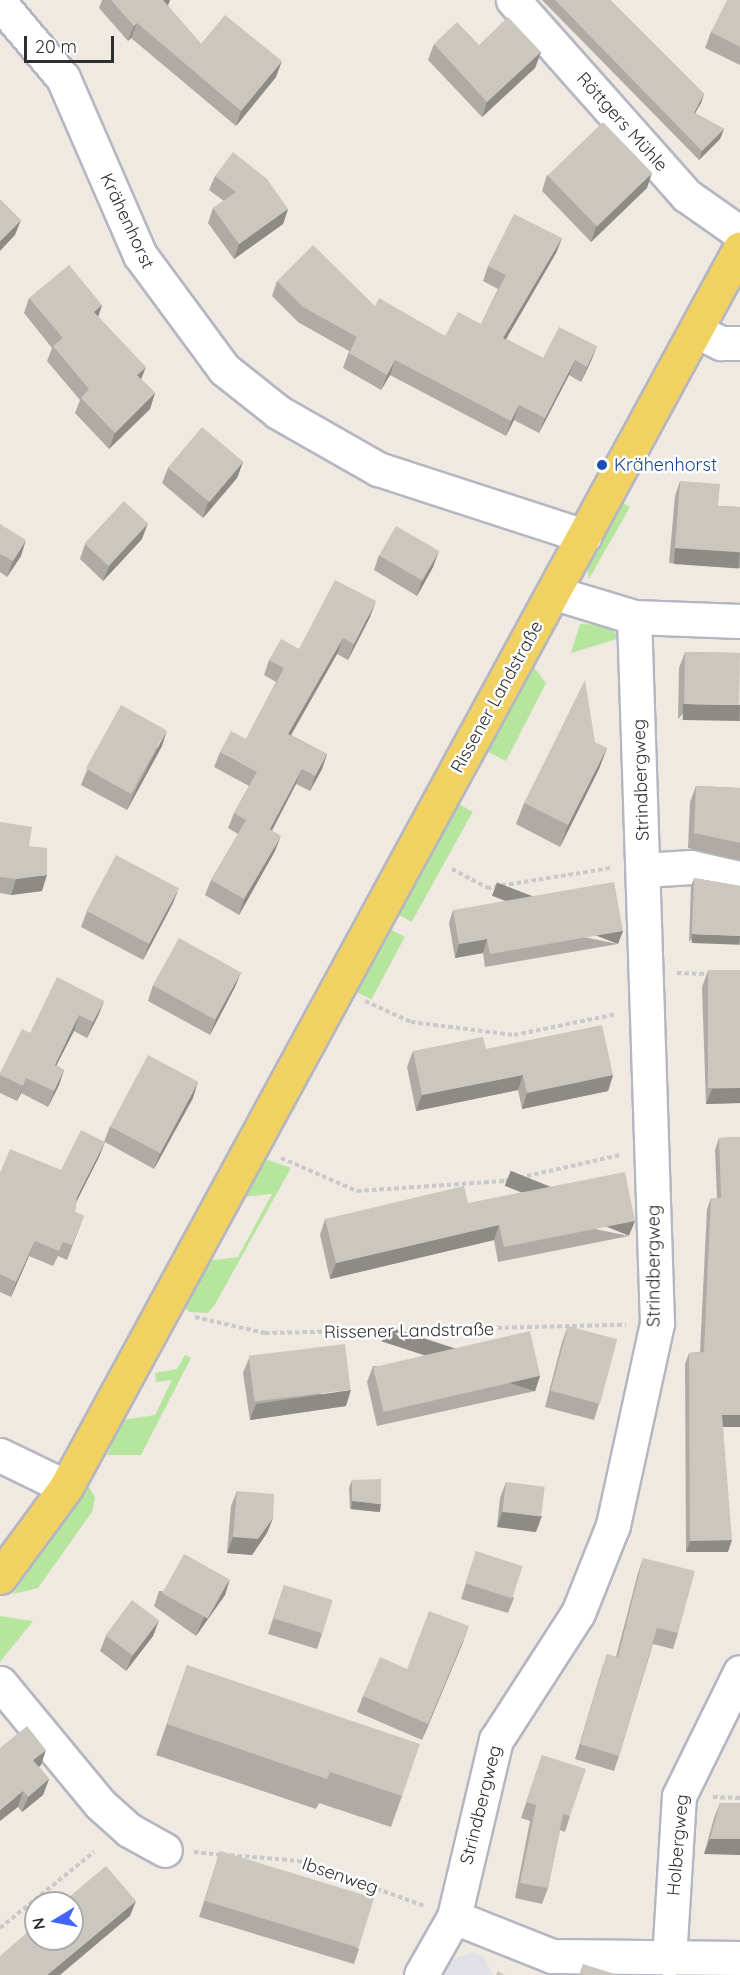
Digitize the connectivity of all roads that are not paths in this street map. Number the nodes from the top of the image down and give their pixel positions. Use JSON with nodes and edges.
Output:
{"nodes":[{"id":1,"x":513,"y":0,"type":"edge"},
{"id":2,"x":0,"y":3,"type":"edge"},
{"id":3,"x":740,"y":233,"type":"edge"},
{"id":4,"x":740,"y":248,"type":"edge"},
{"id":5,"x":697,"y":332,"type":"junction"},
{"id":6,"x":740,"y":343,"type":"edge"},
{"id":7,"x":584,"y":536,"type":"junction"},
{"id":8,"x":555,"y":593,"type":"junction"},
{"id":9,"x":634,"y":617,"type":"junction"},
{"id":10,"x":740,"y":621,"type":"edge"},
{"id":11,"x":644,"y":867,"type":"junction"},
{"id":12,"x":740,"y":878,"type":"edge"},
{"id":13,"x":0,"y":1455,"type":"edge"},
{"id":14,"x":66,"y":1487,"type":"junction"},
{"id":15,"x":0,"y":1577,"type":"edge"},
{"id":16,"x":740,"y":1672,"type":"edge"},
{"id":17,"x":0,"y":1683,"type":"edge"},
{"id":18,"x":165,"y":1850,"type":"road end"},
{"id":19,"x":454,"y":1917,"type":"junction"},
{"id":20,"x":740,"y":1958,"type":"edge"},
{"id":21,"x":669,"y":1959,"type":"junction"},
{"id":22,"x":421,"y":1975,"type":"edge"}],
"edges":[{"from":1,"to":3,"type":"street","name":"Röttgers Mühle"},
{"from":2,"to":7,"type":"street","name":"Krähenhorst"},
{"from":4,"to":5,"type":"main road","name":"Rissener Landstraße"},
{"from":5,"to":6,"type":"street"},
{"from":5,"to":7,"type":"main road","name":"Rissener Landstraße"},
{"from":7,"to":8,"type":"main road","name":"Rissener Landstraße"},
{"from":8,"to":9,"type":"street"},
{"from":8,"to":14,"type":"main road","name":"Rissener Landstraße"},
{"from":9,"to":10,"type":"street"},
{"from":9,"to":11,"type":"street","name":"Strindbergweg"},
{"from":11,"to":12,"type":"street"},
{"from":11,"to":19,"type":"street","name":"Strindbergweg"},
{"from":13,"to":14,"type":"street"},
{"from":14,"to":15,"type":"main road","name":"Rissener Landstraße"},
{"from":16,"to":21,"type":"street","name":"Holbergweg"},
{"from":17,"to":18,"type":"street"},
{"from":19,"to":21,"type":"street"},
{"from":19,"to":22,"type":"street","name":"Strindbergweg"},
{"from":20,"to":21,"type":"street"}]}
